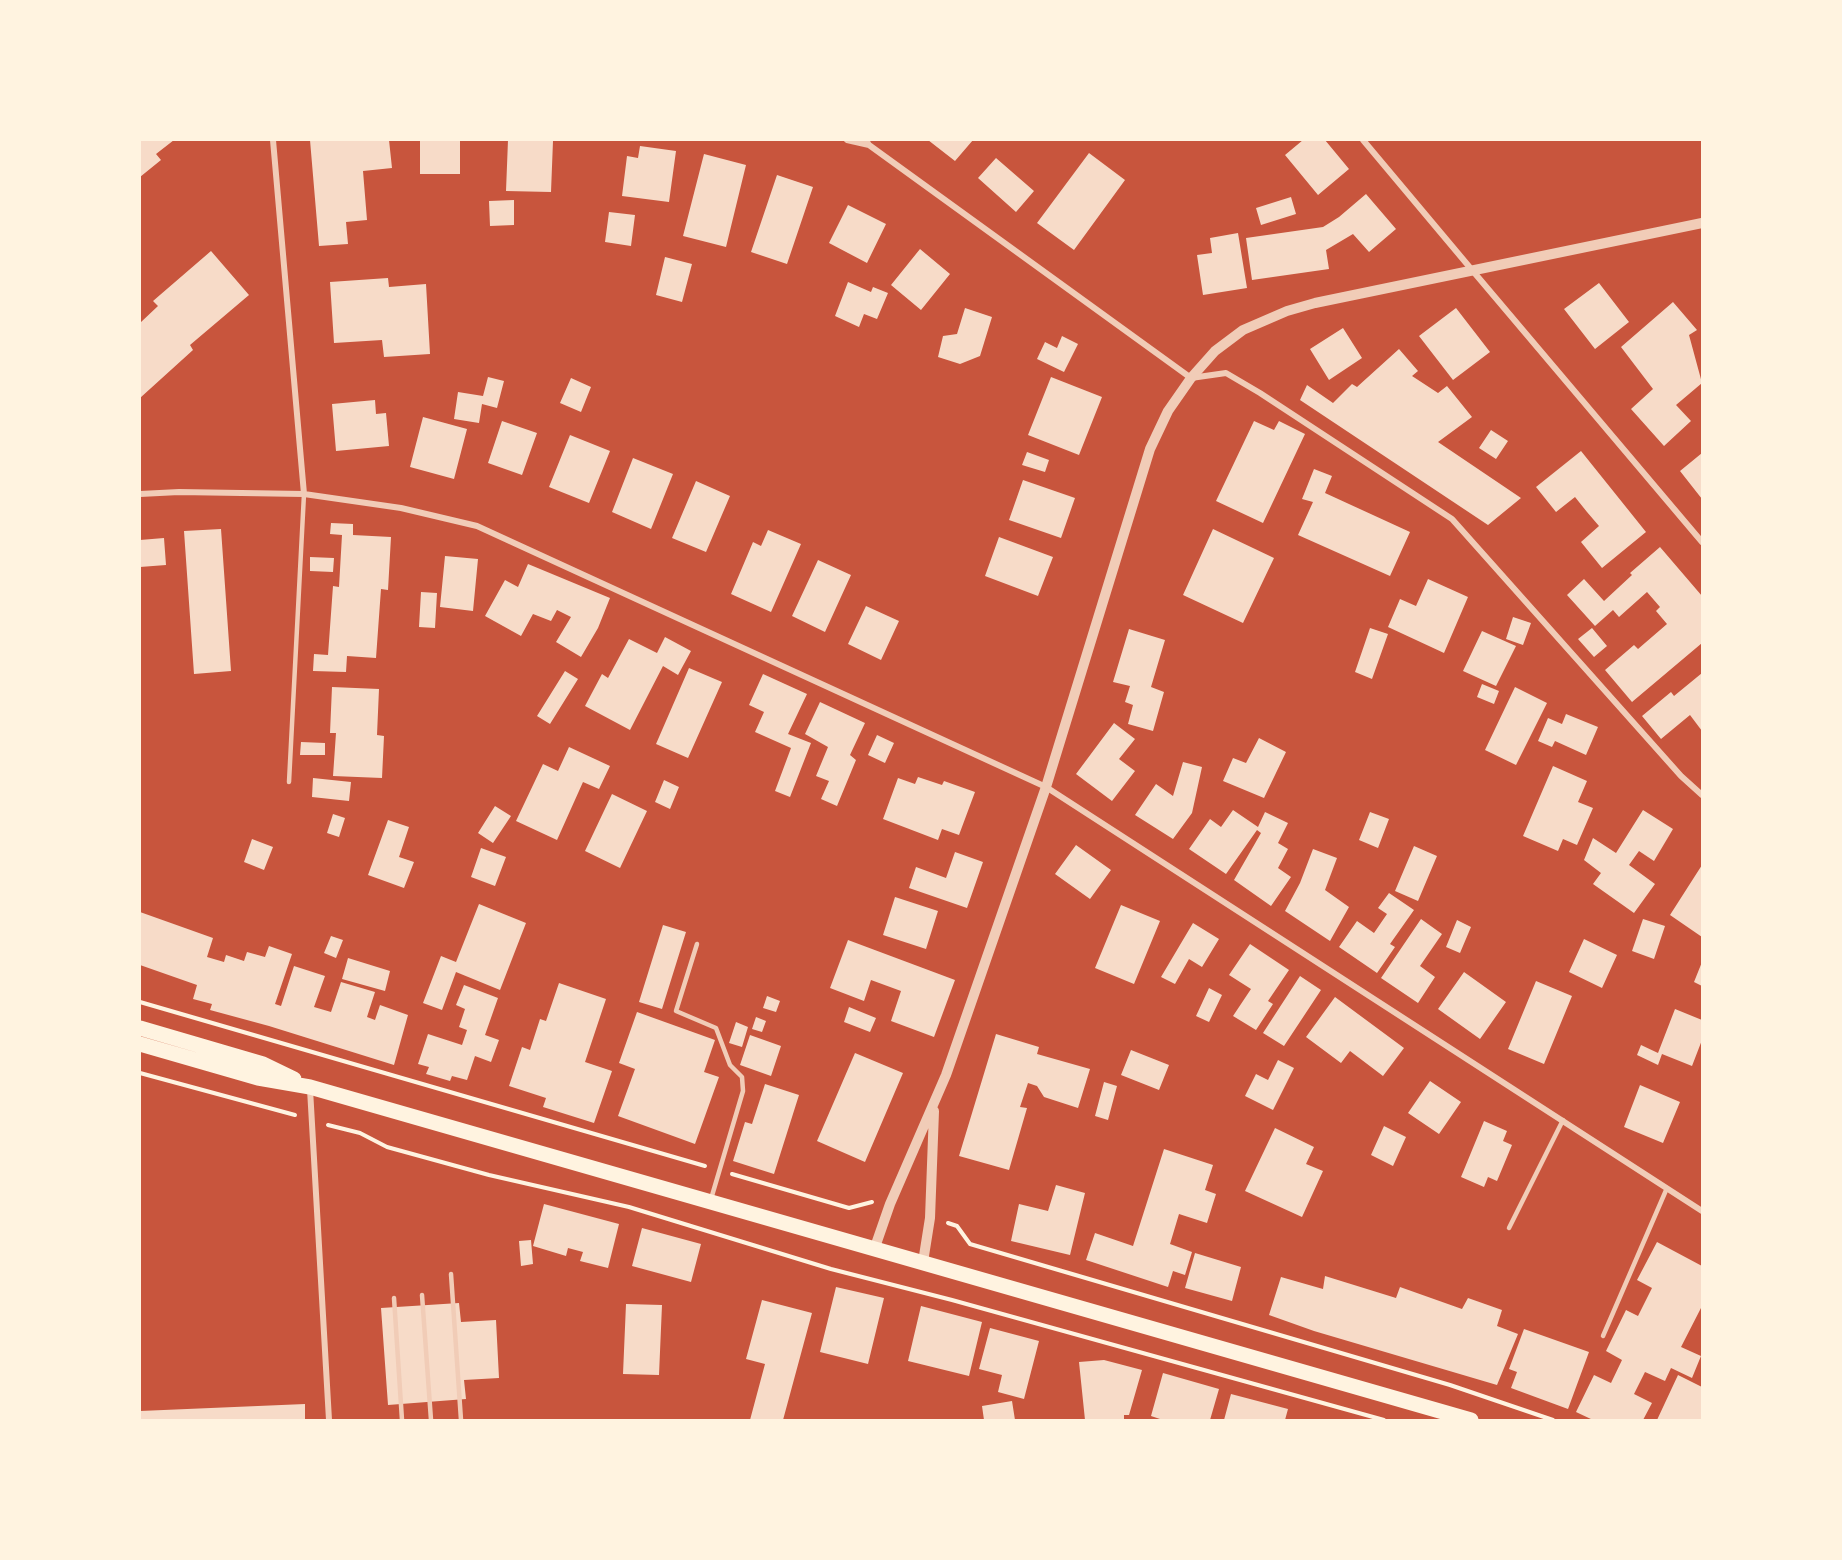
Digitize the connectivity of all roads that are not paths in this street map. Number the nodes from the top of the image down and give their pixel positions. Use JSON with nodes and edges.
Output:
{"nodes":[{"id":1,"x":273,"y":140,"type":"edge"},
{"id":2,"x":847,"y":140,"type":"edge"},
{"id":3,"x":1363,"y":140,"type":"edge"},
{"id":4,"x":868,"y":142,"type":"edge"},
{"id":5,"x":1702,"y":223,"type":"edge"},
{"id":6,"x":1472,"y":270,"type":"junction"},
{"id":7,"x":1191,"y":378,"type":"junction"},
{"id":8,"x":140,"y":494,"type":"edge"},
{"id":9,"x":304,"y":494,"type":"junction"},
{"id":10,"x":1702,"y":542,"type":"edge"},
{"id":11,"x":288,"y":782,"type":"dead end"},
{"id":12,"x":1046,"y":787,"type":"junction"},
{"id":13,"x":1702,"y":795,"type":"edge"},
{"id":14,"x":697,"y":944,"type":"dead end"},
{"id":15,"x":140,"y":1028,"type":"edge"},
{"id":16,"x":140,"y":1044,"type":"edge"},
{"id":17,"x":310,"y":1087,"type":"junction"},
{"id":18,"x":934,"y":1105,"type":"junction"},
{"id":19,"x":1563,"y":1120,"type":"junction"},
{"id":20,"x":1667,"y":1188,"type":"junction"},
{"id":21,"x":710,"y":1202,"type":"junction"},
{"id":22,"x":1702,"y":1211,"type":"edge"},
{"id":23,"x":1509,"y":1228,"type":"dead end"},
{"id":24,"x":874,"y":1250,"type":"junction"},
{"id":25,"x":923,"y":1262,"type":"junction"},
{"id":26,"x":451,"y":1274,"type":"dead end"},
{"id":27,"x":422,"y":1294,"type":"dead end"},
{"id":28,"x":394,"y":1298,"type":"dead end"},
{"id":29,"x":1603,"y":1336,"type":"dead end"},
{"id":30,"x":329,"y":1420,"type":"edge"},
{"id":31,"x":402,"y":1420,"type":"edge"},
{"id":32,"x":431,"y":1420,"type":"edge"},
{"id":33,"x":461,"y":1420,"type":"edge"},
{"id":34,"x":1471,"y":1420,"type":"edge"}],
"edges":[{"from":1,"to":9,"type":"street"},
{"from":2,"to":4,"type":"street"},
{"from":3,"to":6,"type":"street"},
{"from":4,"to":7,"type":"street"},
{"from":5,"to":6,"type":"street"},
{"from":6,"to":7,"type":"street"},
{"from":6,"to":10,"type":"street"},
{"from":7,"to":12,"type":"street"},
{"from":7,"to":13,"type":"street"},
{"from":8,"to":9,"type":"street"},
{"from":9,"to":11,"type":"lane"},
{"from":9,"to":12,"type":"street"},
{"from":12,"to":18,"type":"street"},
{"from":12,"to":19,"type":"street"},
{"from":14,"to":21,"type":"lane"},
{"from":15,"to":17,"type":"main road"},
{"from":16,"to":17,"type":"main road"},
{"from":17,"to":21,"type":"main road"},
{"from":17,"to":30,"type":"street"},
{"from":18,"to":24,"type":"street"},
{"from":18,"to":25,"type":"street"},
{"from":19,"to":20,"type":"street"},
{"from":19,"to":23,"type":"lane"},
{"from":20,"to":22,"type":"street"},
{"from":20,"to":29,"type":"lane"},
{"from":21,"to":24,"type":"main road"},
{"from":24,"to":25,"type":"main road"},
{"from":25,"to":34,"type":"main road"},
{"from":26,"to":33,"type":"lane"},
{"from":27,"to":32,"type":"lane"},
{"from":28,"to":31,"type":"lane"}]}
